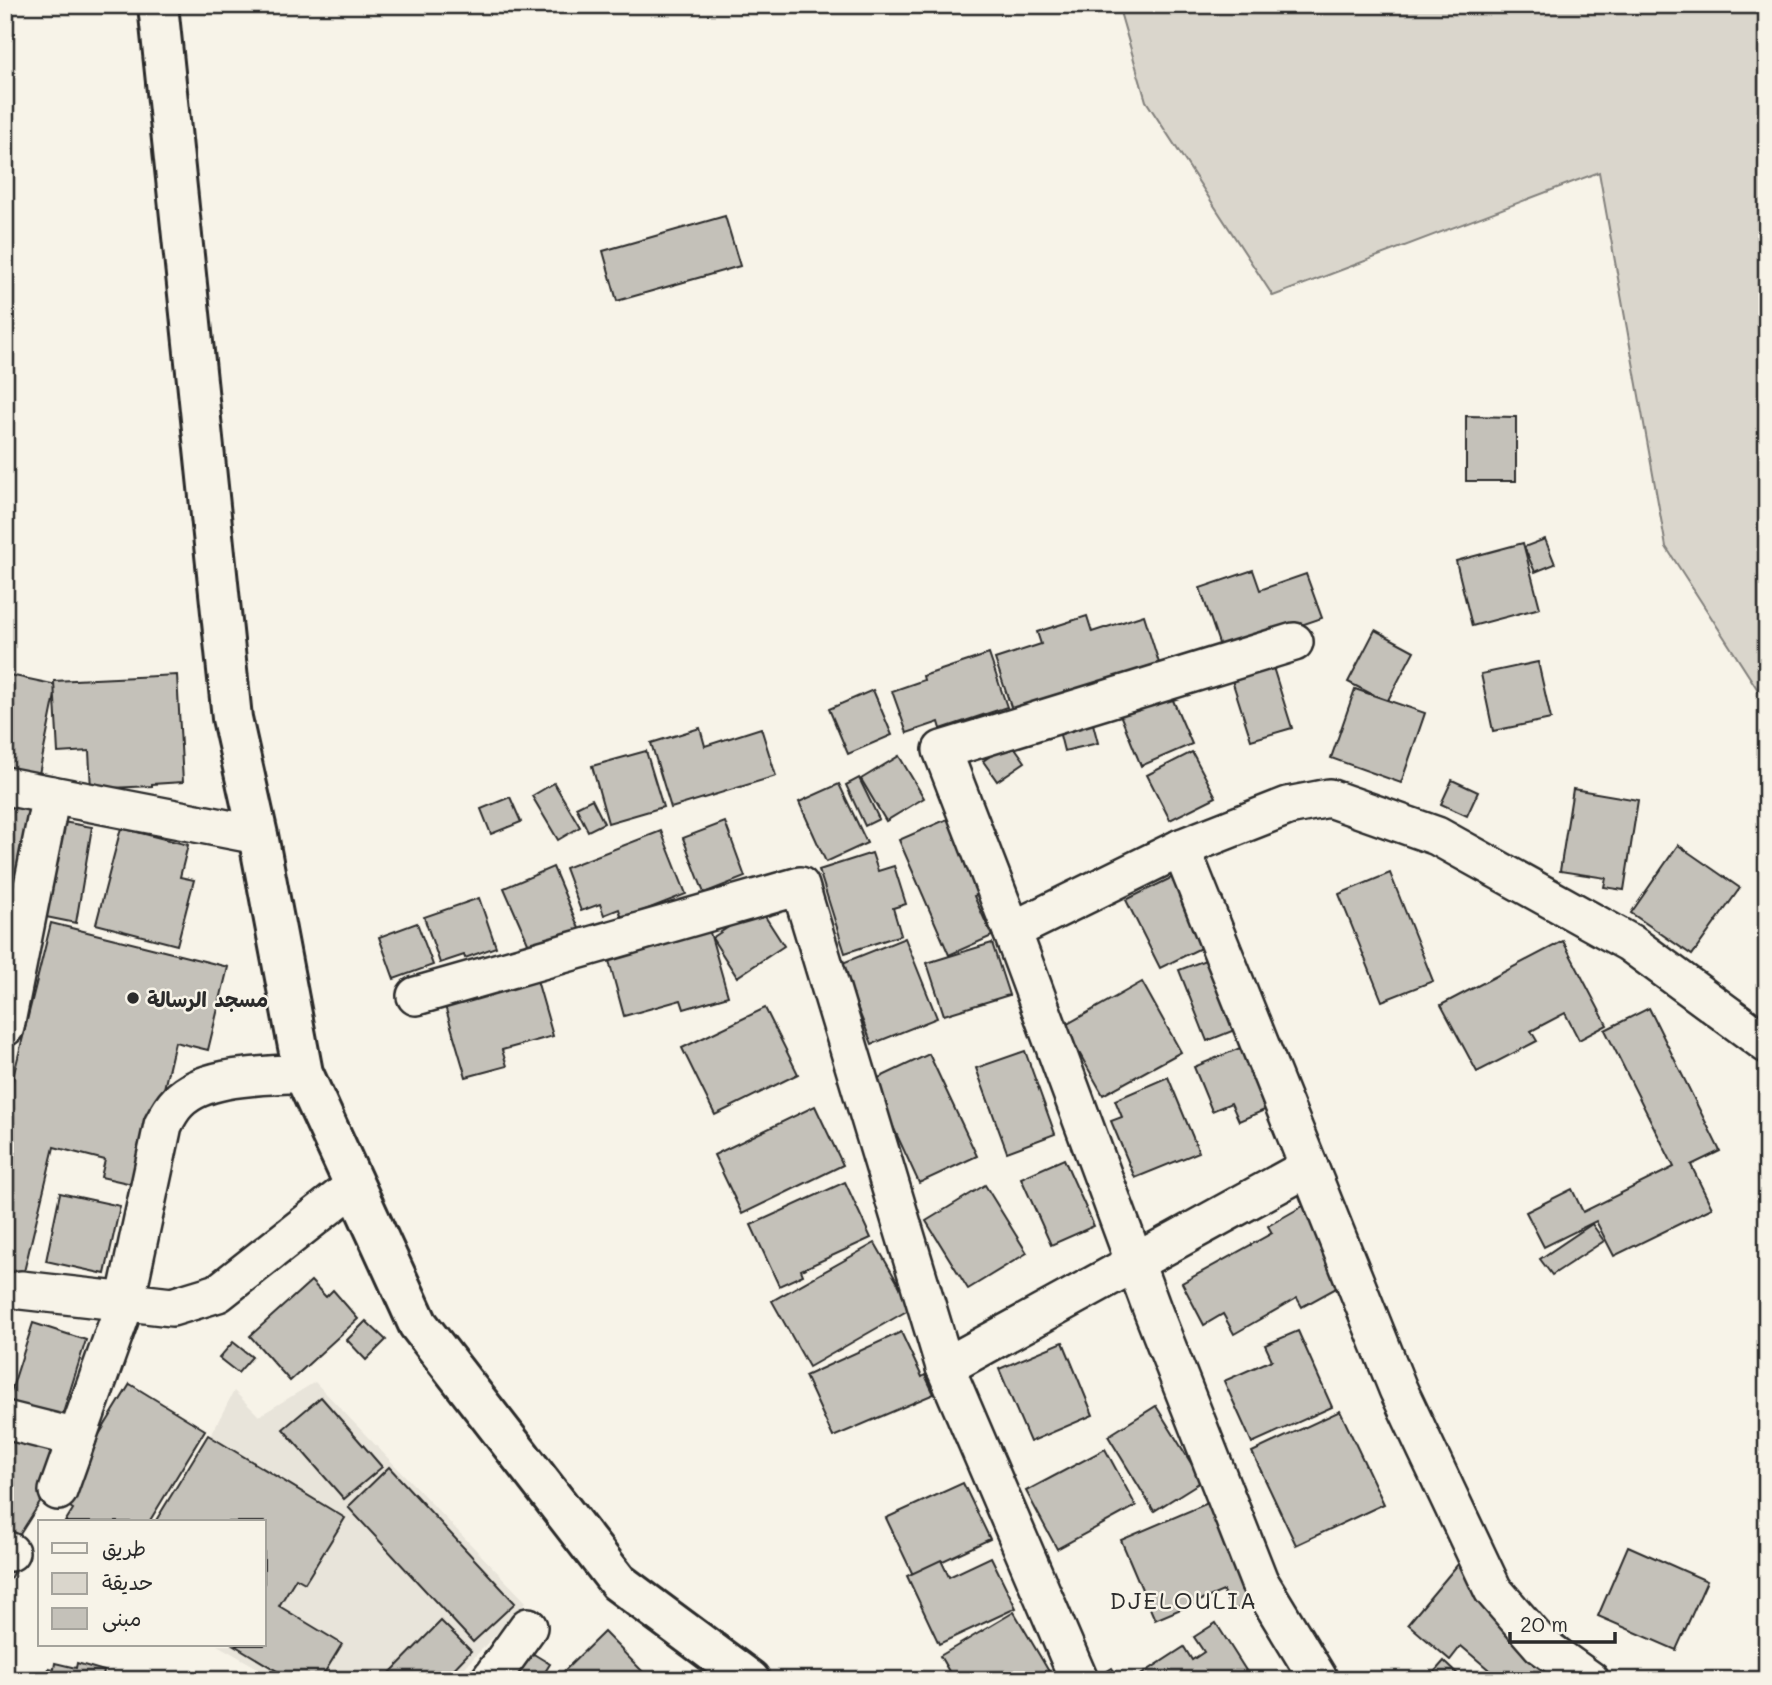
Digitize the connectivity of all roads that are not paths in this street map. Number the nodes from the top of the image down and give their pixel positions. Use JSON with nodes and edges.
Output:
{"nodes":[{"id":1,"x":158,"y":5,"type":"edge"},
{"id":2,"x":1294,"y":642,"type":"dead end"},
{"id":3,"x":5,"y":786,"type":"edge"},
{"id":4,"x":51,"y":795,"type":"junction"},
{"id":5,"x":258,"y":835,"type":"junction"},
{"id":6,"x":1181,"y":848,"type":"junction"},
{"id":7,"x":1012,"y":931,"type":"junction"},
{"id":8,"x":416,"y":996,"type":"dead end"},
{"id":9,"x":5,"y":1027,"type":"edge"},
{"id":10,"x":1767,"y":1044,"type":"edge"},
{"id":11,"x":303,"y":1073,"type":"junction"},
{"id":12,"x":1309,"y":1167,"type":"junction"},
{"id":13,"x":354,"y":1186,"type":"junction"},
{"id":14,"x":1135,"y":1263,"type":"junction"},
{"id":15,"x":21,"y":1290,"type":"dead end"},
{"id":16,"x":125,"y":1303,"type":"junction"},
{"id":17,"x":945,"y":1367,"type":"junction"},
{"id":18,"x":5,"y":1420,"type":"edge"},
{"id":19,"x":77,"y":1438,"type":"junction"},
{"id":20,"x":58,"y":1491,"type":"dead end"},
{"id":21,"x":528,"y":1627,"type":"dead end"},
{"id":22,"x":490,"y":1680,"type":"edge"},
{"id":23,"x":750,"y":1680,"type":"edge"},
{"id":24,"x":1079,"y":1680,"type":"edge"},
{"id":25,"x":1319,"y":1680,"type":"edge"},
{"id":26,"x":1590,"y":1680,"type":"edge"}],
"edges":[{"from":1,"to":5,"type":"main road"},
{"from":2,"to":7,"type":"street"},
{"from":3,"to":4,"type":"street"},
{"from":4,"to":5,"type":"street"},
{"from":4,"to":9,"type":"street"},
{"from":5,"to":11,"type":"main road"},
{"from":6,"to":7,"type":"street"},
{"from":6,"to":10,"type":"street"},
{"from":6,"to":12,"type":"street"},
{"from":7,"to":14,"type":"street"},
{"from":8,"to":17,"type":"street"},
{"from":11,"to":13,"type":"main road"},
{"from":11,"to":16,"type":"street"},
{"from":12,"to":14,"type":"street"},
{"from":12,"to":26,"type":"street"},
{"from":13,"to":16,"type":"street"},
{"from":13,"to":23,"type":"main road"},
{"from":14,"to":17,"type":"street"},
{"from":14,"to":25,"type":"street"},
{"from":15,"to":16,"type":"street"},
{"from":16,"to":19,"type":"street"},
{"from":17,"to":24,"type":"street"},
{"from":18,"to":19,"type":"street"},
{"from":19,"to":20,"type":"street"},
{"from":21,"to":22,"type":"street"}]}
